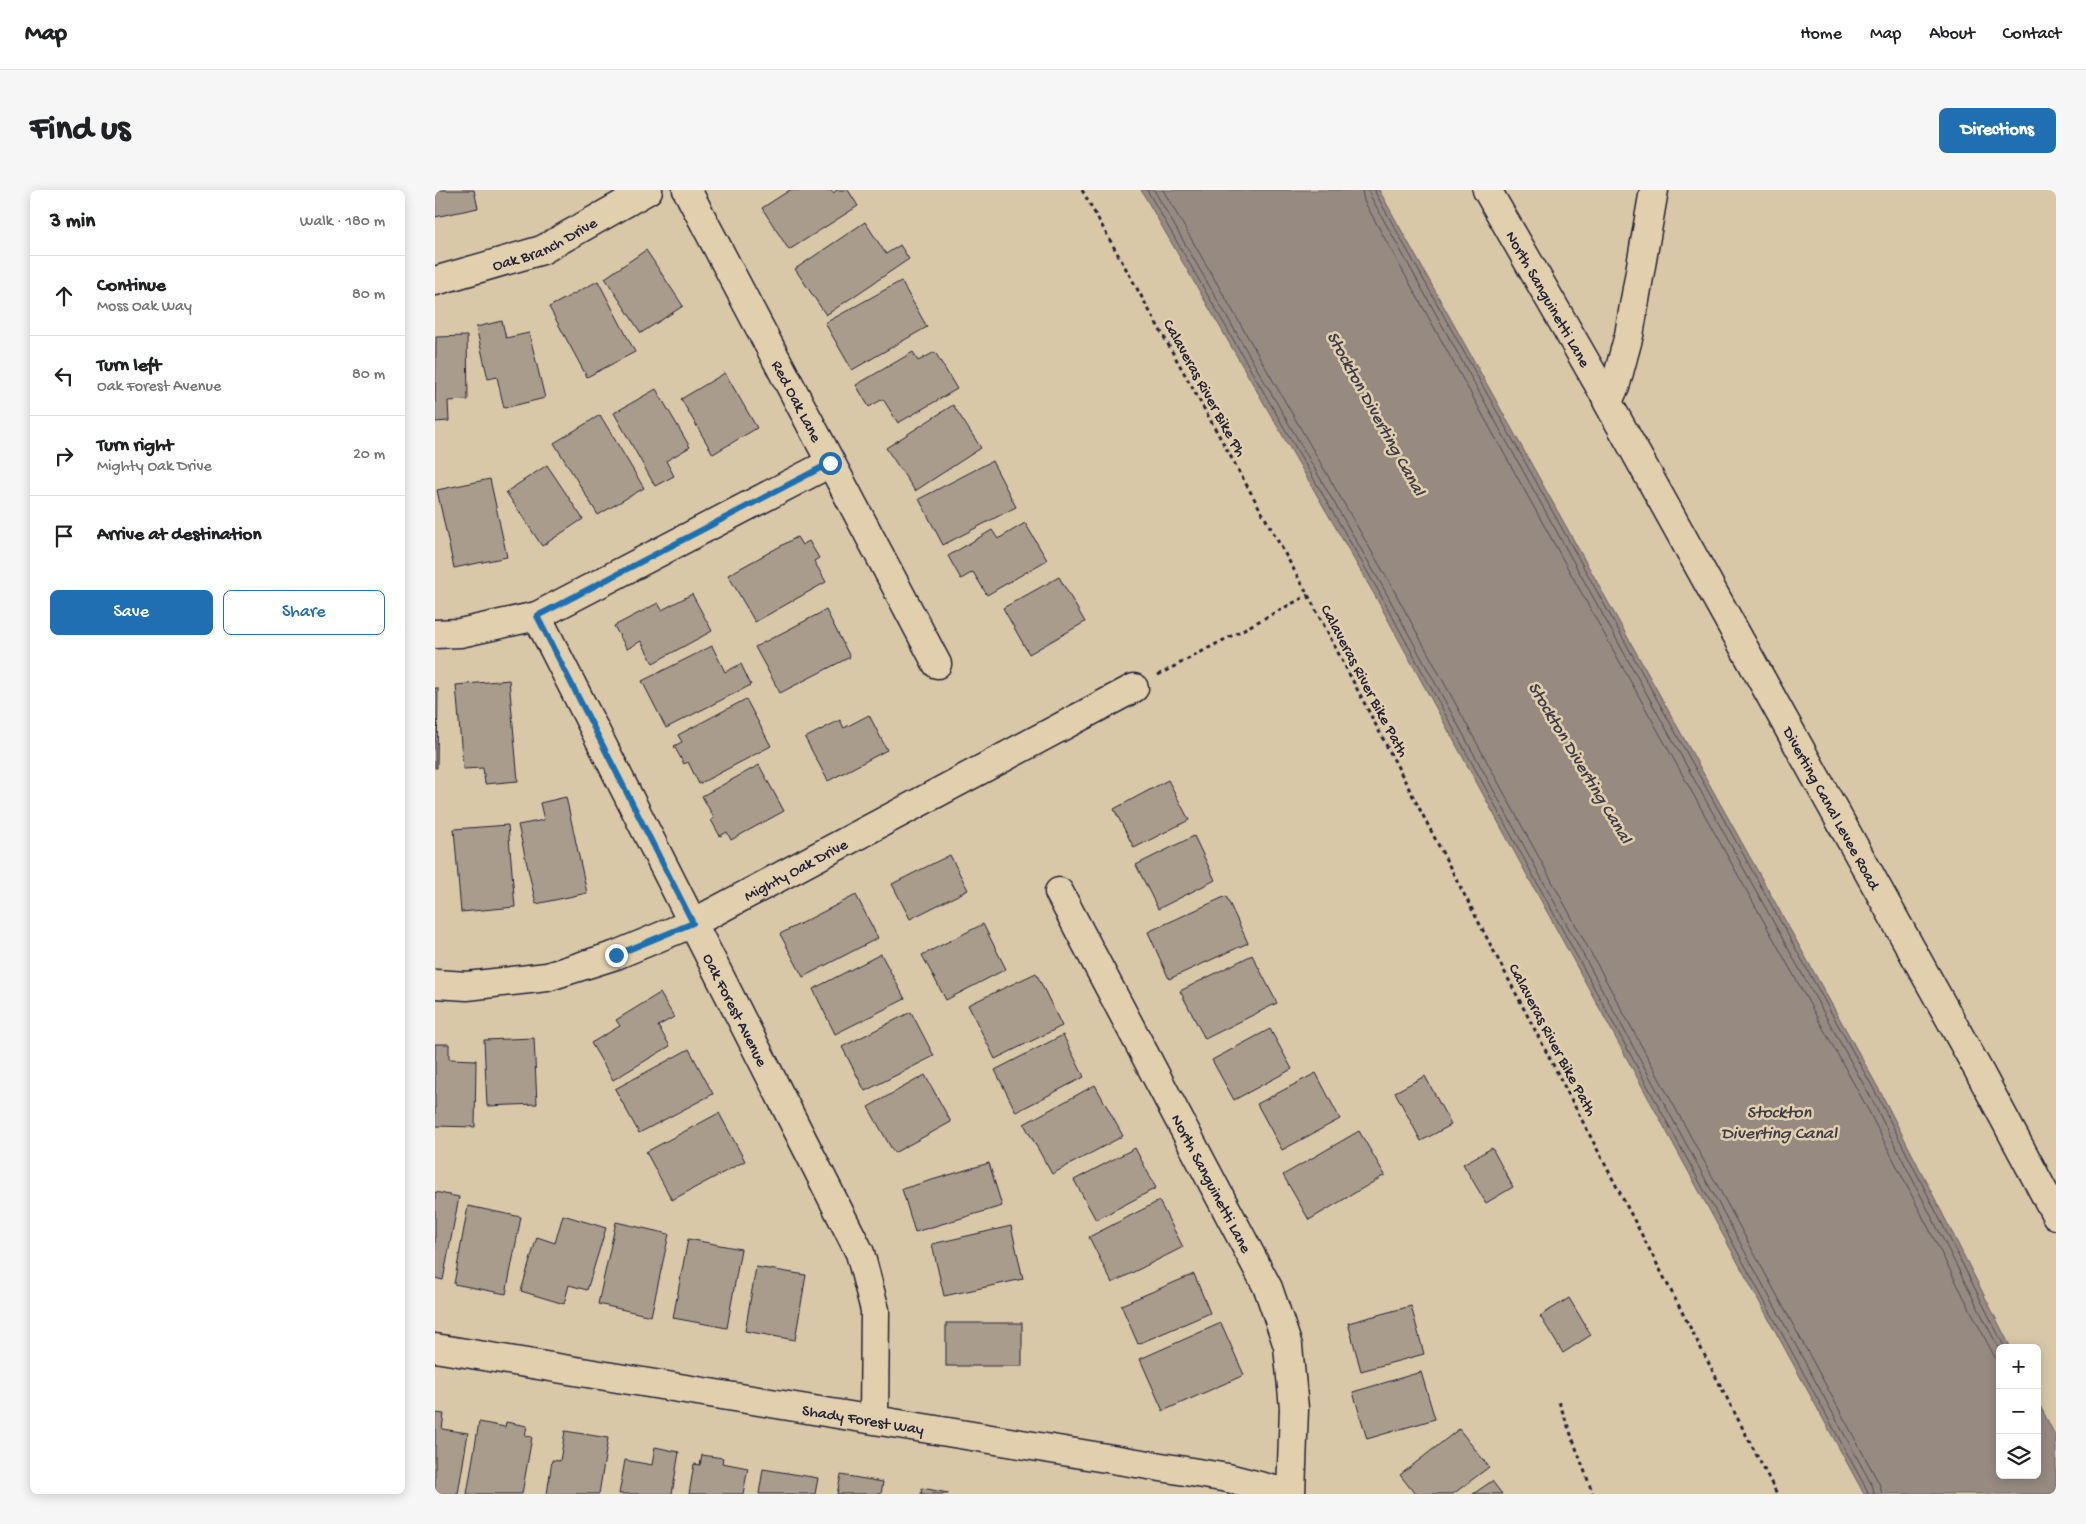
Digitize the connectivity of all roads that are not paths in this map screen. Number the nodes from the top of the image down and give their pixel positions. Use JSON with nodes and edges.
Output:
{"nodes":[{"id":1,"x":649,"y":190,"type":"edge"},
{"id":2,"x":687,"y":190,"type":"edge"},
{"id":3,"x":1487,"y":190,"type":"edge"},
{"id":4,"x":1654,"y":190,"type":"edge"},
{"id":5,"x":435,"y":281,"type":"edge"},
{"id":6,"x":1609,"y":398,"type":"junction"},
{"id":7,"x":830,"y":463,"type":"junction"},
{"id":8,"x":537,"y":616,"type":"junction"},
{"id":9,"x":435,"y":634,"type":"edge"},
{"id":10,"x":937,"y":664,"type":"dead end"},
{"id":11,"x":1134,"y":688,"type":"road end"},
{"id":12,"x":1059,"y":892,"type":"dead end"},
{"id":13,"x":693,"y":923,"type":"junction"},
{"id":14,"x":435,"y":984,"type":"edge"},
{"id":15,"x":2056,"y":1215,"type":"edge"},
{"id":16,"x":435,"y":1348,"type":"edge"},
{"id":17,"x":874,"y":1418,"type":"junction"},
{"id":18,"x":1291,"y":1494,"type":"edge"}],
"edges":[{"from":1,"to":5,"type":"street","name":"Oak Branch Drive"},
{"from":2,"to":7,"type":"street","name":"Red Oak Lane"},
{"from":3,"to":6,"type":"street","name":"North Sanguinetti Lane"},
{"from":4,"to":6,"type":"street"},
{"from":6,"to":15,"type":"street","name":"Diverting Canal Levee Road"},
{"from":7,"to":8,"type":"street"},
{"from":7,"to":10,"type":"street","name":"Red Oak Lane"},
{"from":8,"to":9,"type":"street"},
{"from":8,"to":13,"type":"street","name":"Oak Forest Avenue"},
{"from":11,"to":13,"type":"street","name":"Mighty Oak Drive"},
{"from":12,"to":18,"type":"street","name":"North Sanguinetti Lane"},
{"from":13,"to":14,"type":"street","name":"Mighty Oak Drive"},
{"from":13,"to":17,"type":"street","name":"Oak Forest Avenue"},
{"from":16,"to":17,"type":"street","name":"Shady Forest Way"},
{"from":17,"to":18,"type":"street","name":"Shady Forest Way"}]}
